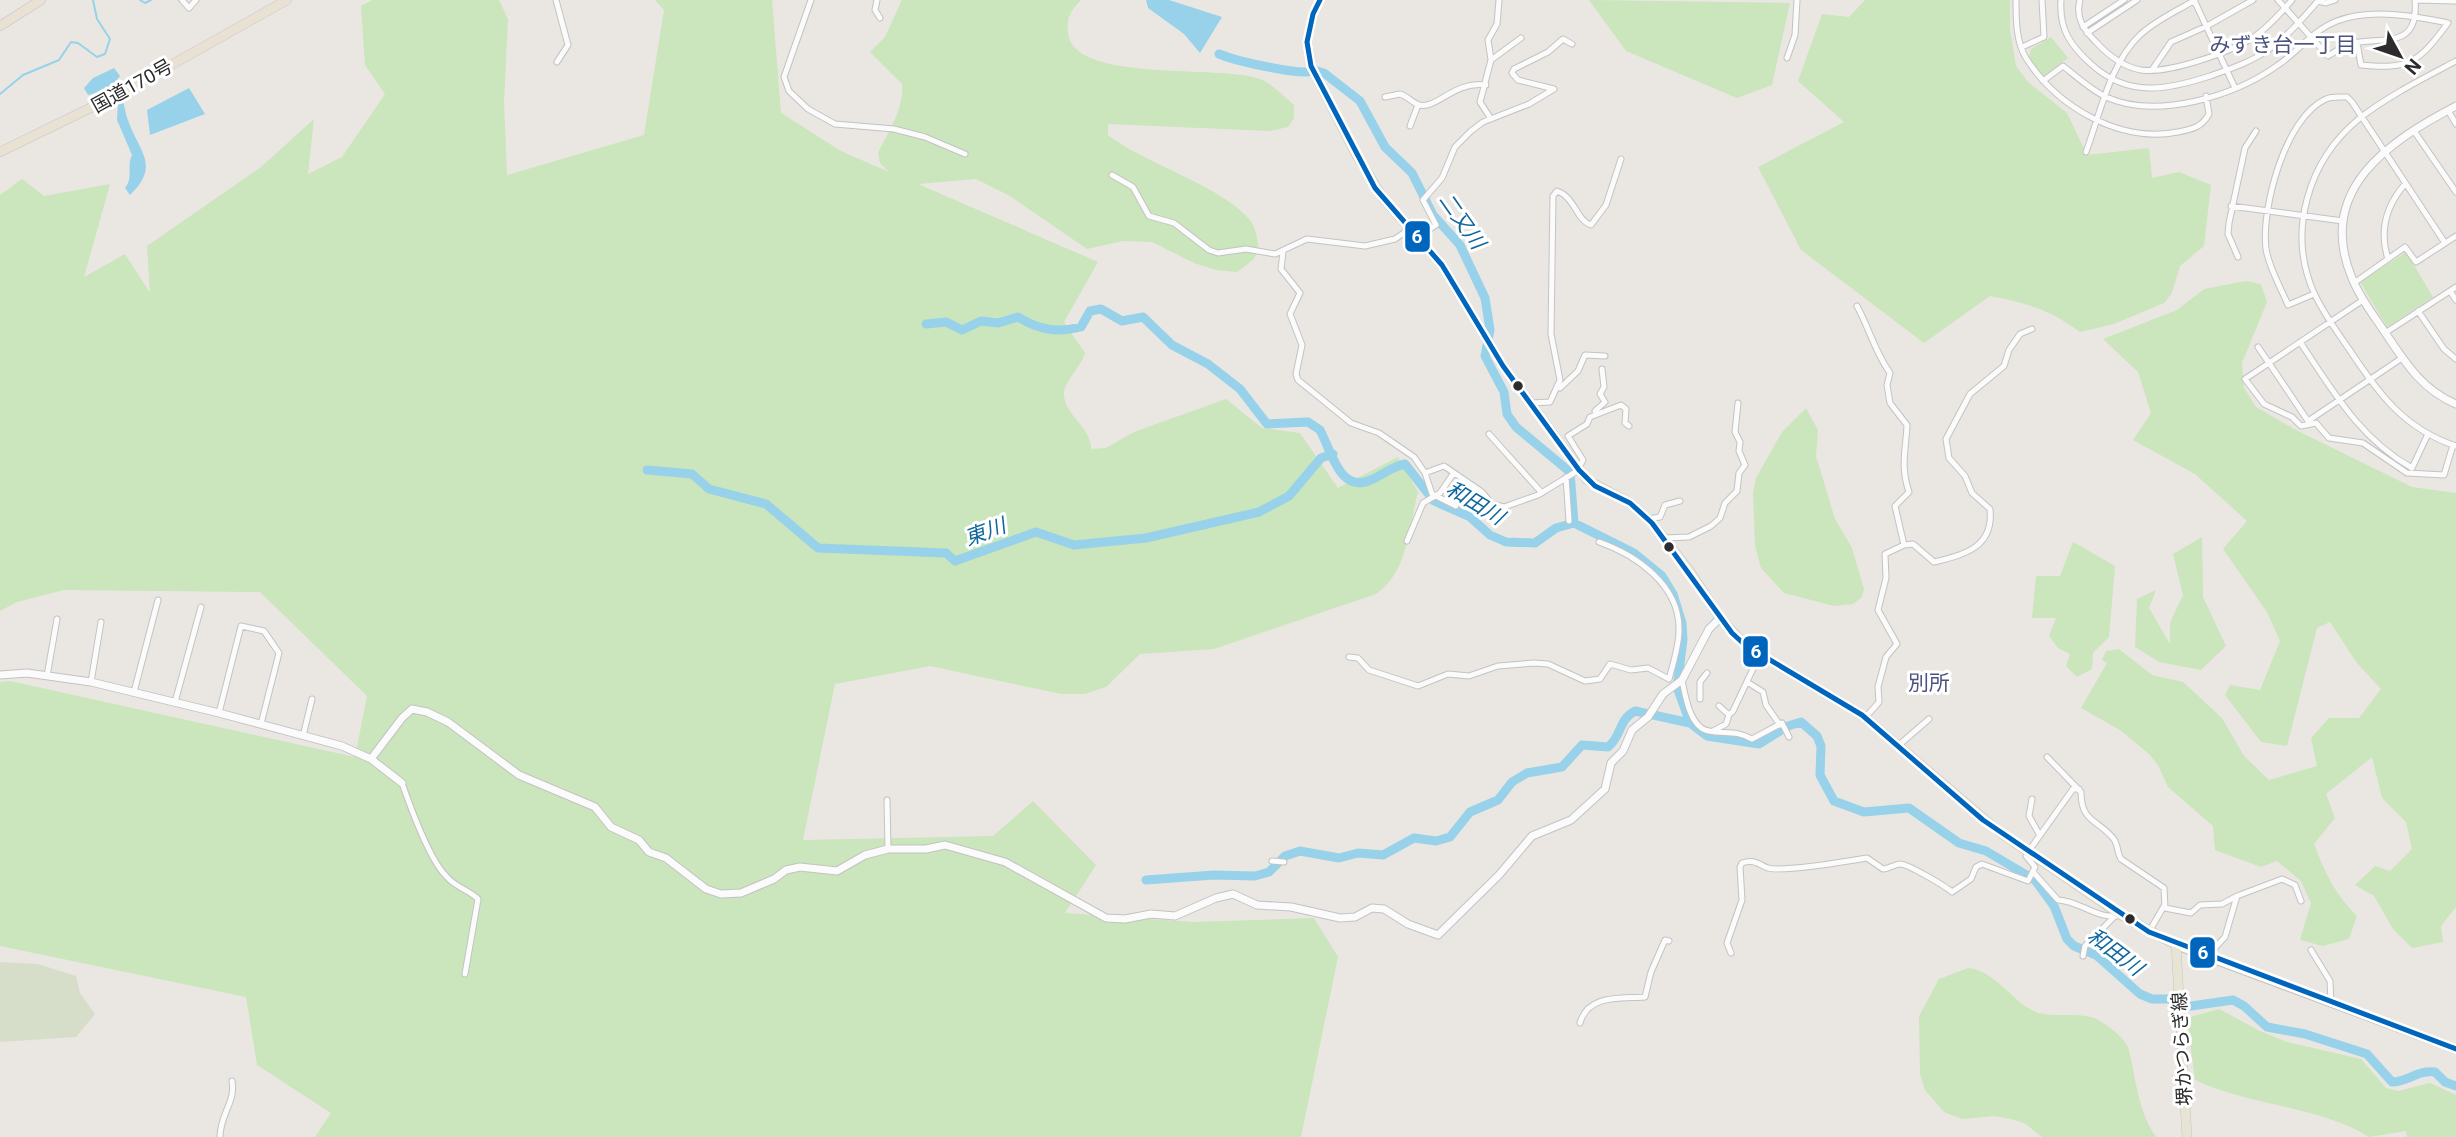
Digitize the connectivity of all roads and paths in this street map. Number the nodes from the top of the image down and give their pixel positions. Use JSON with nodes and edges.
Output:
{"nodes":[{"id":1,"x":41,"y":0,"type":"edge"},
{"id":2,"x":182,"y":0,"type":"edge"},
{"id":3,"x":196,"y":0,"type":"edge"},
{"id":4,"x":281,"y":0,"type":"edge"},
{"id":5,"x":287,"y":0,"type":"edge"},
{"id":6,"x":556,"y":0,"type":"edge"},
{"id":7,"x":811,"y":0,"type":"edge"},
{"id":8,"x":877,"y":0,"type":"edge"},
{"id":9,"x":1320,"y":0,"type":"edge"},
{"id":10,"x":1499,"y":0,"type":"edge"},
{"id":11,"x":1797,"y":0,"type":"edge"},
{"id":12,"x":2016,"y":0,"type":"edge"},
{"id":13,"x":2042,"y":0,"type":"edge"},
{"id":14,"x":2061,"y":0,"type":"edge"},
{"id":15,"x":2080,"y":0,"type":"edge"},
{"id":16,"x":2124,"y":0,"type":"edge"},
{"id":17,"x":2137,"y":0,"type":"edge"},
{"id":18,"x":2195,"y":0,"type":"edge"},
{"id":19,"x":2253,"y":0,"type":"edge"},
{"id":20,"x":2278,"y":0,"type":"edge"},
{"id":21,"x":2292,"y":0,"type":"edge"},
{"id":22,"x":2335,"y":0,"type":"edge"},
{"id":23,"x":2415,"y":0,"type":"edge"},
{"id":24,"x":2318,"y":1,"type":"edge"},
{"id":25,"x":2456,"y":1,"type":"edge"},
{"id":26,"x":2284,"y":9,"type":"junction"},
{"id":27,"x":260,"y":15,"type":"junction"},
{"id":28,"x":2416,"y":16,"type":"junction"},
{"id":29,"x":880,"y":18,"type":"dead end"},
{"id":30,"x":2297,"y":24,"type":"junction"},
{"id":31,"x":0,"y":26,"type":"edge"},
{"id":32,"x":2207,"y":26,"type":"junction"},
{"id":33,"x":2083,"y":27,"type":"junction"},
{"id":34,"x":2087,"y":33,"type":"junction"},
{"id":35,"x":1521,"y":38,"type":"dead end"},
{"id":36,"x":2309,"y":38,"type":"junction"},
{"id":37,"x":2357,"y":43,"type":"junction"},
{"id":38,"x":1572,"y":44,"type":"dead end"},
{"id":39,"x":2022,"y":47,"type":"junction"},
{"id":40,"x":2219,"y":53,"type":"junction"},
{"id":41,"x":1787,"y":58,"type":"dead end"},
{"id":42,"x":1491,"y":60,"type":"junction"},
{"id":43,"x":2456,"y":61,"type":"edge"},
{"id":44,"x":557,"y":62,"type":"dead end"},
{"id":45,"x":2121,"y":62,"type":"junction"},
{"id":46,"x":2152,"y":70,"type":"junction"},
{"id":47,"x":2227,"y":70,"type":"junction"},
{"id":48,"x":2112,"y":80,"type":"junction"},
{"id":49,"x":2043,"y":81,"type":"junction"},
{"id":50,"x":1486,"y":85,"type":"junction"},
{"id":51,"x":2235,"y":88,"type":"junction"},
{"id":52,"x":2206,"y":96,"type":"junction"},
{"id":53,"x":1385,"y":97,"type":"dead end"},
{"id":54,"x":2106,"y":97,"type":"junction"},
{"id":55,"x":1418,"y":105,"type":"junction"},
{"id":56,"x":2456,"y":106,"type":"edge"},
{"id":57,"x":2448,"y":110,"type":"junction"},
{"id":58,"x":2361,"y":117,"type":"junction"},
{"id":59,"x":1491,"y":119,"type":"junction"},
{"id":60,"x":2098,"y":121,"type":"junction"},
{"id":61,"x":2456,"y":124,"type":"edge"},
{"id":62,"x":1410,"y":126,"type":"dead end"},
{"id":63,"x":2256,"y":131,"type":"dead end"},
{"id":64,"x":2414,"y":131,"type":"junction"},
{"id":65,"x":2384,"y":150,"type":"junction"},
{"id":66,"x":0,"y":152,"type":"edge"},
{"id":67,"x":2086,"y":152,"type":"dead end"},
{"id":68,"x":965,"y":155,"type":"dead end"},
{"id":69,"x":1622,"y":159,"type":"dead end"},
{"id":70,"x":1112,"y":175,"type":"dead end"},
{"id":71,"x":2405,"y":184,"type":"junction"},
{"id":72,"x":2456,"y":192,"type":"edge"},
{"id":73,"x":2231,"y":206,"type":"junction"},
{"id":74,"x":2266,"y":211,"type":"junction"},
{"id":75,"x":2303,"y":216,"type":"junction"},
{"id":76,"x":2343,"y":221,"type":"junction"},
{"id":77,"x":1411,"y":228,"type":"junction"},
{"id":78,"x":2456,"y":236,"type":"edge"},
{"id":79,"x":1418,"y":237,"type":"junction"},
{"id":80,"x":2445,"y":243,"type":"junction"},
{"id":81,"x":1283,"y":252,"type":"junction"},
{"id":82,"x":2238,"y":257,"type":"dead end"},
{"id":83,"x":2388,"y":259,"type":"junction"},
{"id":84,"x":2354,"y":283,"type":"junction"},
{"id":85,"x":2453,"y":289,"type":"edge"},
{"id":86,"x":2314,"y":294,"type":"junction"},
{"id":87,"x":2363,"y":300,"type":"junction"},
{"id":88,"x":2456,"y":300,"type":"edge"},
{"id":89,"x":1857,"y":306,"type":"dead end"},
{"id":90,"x":2418,"y":311,"type":"junction"},
{"id":91,"x":2331,"y":322,"type":"junction"},
{"id":92,"x":2032,"y":330,"type":"dead end"},
{"id":93,"x":2385,"y":333,"type":"junction"},
{"id":94,"x":2300,"y":342,"type":"junction"},
{"id":95,"x":2258,"y":347,"type":"dead end"},
{"id":96,"x":1605,"y":356,"type":"dead end"},
{"id":97,"x":2402,"y":358,"type":"junction"},
{"id":98,"x":2456,"y":359,"type":"edge"},
{"id":99,"x":2269,"y":363,"type":"junction"},
{"id":100,"x":1602,"y":369,"type":"dead end"},
{"id":101,"x":2369,"y":380,"type":"junction"},
{"id":102,"x":1559,"y":388,"type":"junction"},
{"id":103,"x":2339,"y":401,"type":"junction"},
{"id":104,"x":1528,"y":402,"type":"junction"},
{"id":105,"x":1738,"y":403,"type":"dead end"},
{"id":106,"x":2456,"y":404,"type":"edge"},
{"id":107,"x":1590,"y":417,"type":"junction"},
{"id":108,"x":1629,"y":426,"type":"dead end"},
{"id":109,"x":1489,"y":434,"type":"dead end"},
{"id":110,"x":2427,"y":436,"type":"junction"},
{"id":111,"x":2454,"y":446,"type":"edge"},
{"id":112,"x":1579,"y":470,"type":"junction"},
{"id":113,"x":1425,"y":473,"type":"junction"},
{"id":114,"x":1453,"y":474,"type":"junction"},
{"id":115,"x":1566,"y":477,"type":"junction"},
{"id":116,"x":1542,"y":494,"type":"junction"},
{"id":117,"x":1434,"y":496,"type":"junction"},
{"id":118,"x":1681,"y":502,"type":"dead end"},
{"id":119,"x":1456,"y":506,"type":"dead end"},
{"id":120,"x":1649,"y":519,"type":"junction"},
{"id":121,"x":1569,"y":521,"type":"dead end"},
{"id":122,"x":1665,"y":538,"type":"junction"},
{"id":123,"x":1407,"y":541,"type":"dead end"},
{"id":124,"x":1599,"y":542,"type":"dead end"},
{"id":125,"x":1904,"y":545,"type":"junction"},
{"id":126,"x":158,"y":600,"type":"dead end"},
{"id":127,"x":201,"y":607,"type":"dead end"},
{"id":128,"x":1720,"y":618,"type":"junction"},
{"id":129,"x":57,"y":619,"type":"dead end"},
{"id":130,"x":101,"y":622,"type":"dead end"},
{"id":131,"x":1760,"y":654,"type":"junction"},
{"id":132,"x":1349,"y":657,"type":"dead end"},
{"id":133,"x":1707,"y":673,"type":"dead end"},
{"id":134,"x":0,"y":675,"type":"edge"},
{"id":135,"x":47,"y":676,"type":"junction"},
{"id":136,"x":1669,"y":679,"type":"junction"},
{"id":137,"x":1682,"y":679,"type":"junction"},
{"id":138,"x":91,"y":682,"type":"junction"},
{"id":139,"x":1700,"y":682,"type":"junction"},
{"id":140,"x":1747,"y":682,"type":"junction"},
{"id":141,"x":1670,"y":688,"type":"junction"},
{"id":142,"x":134,"y":692,"type":"junction"},
{"id":143,"x":312,"y":699,"type":"dead end"},
{"id":144,"x":1700,"y":699,"type":"dead end"},
{"id":145,"x":175,"y":702,"type":"junction"},
{"id":146,"x":1720,"y":706,"type":"dead end"},
{"id":147,"x":219,"y":713,"type":"junction"},
{"id":148,"x":1729,"y":715,"type":"junction"},
{"id":149,"x":1865,"y":718,"type":"junction"},
{"id":150,"x":1929,"y":719,"type":"dead end"},
{"id":151,"x":261,"y":724,"type":"junction"},
{"id":152,"x":1780,"y":725,"type":"junction"},
{"id":153,"x":1713,"y":732,"type":"junction"},
{"id":154,"x":303,"y":736,"type":"junction"},
{"id":155,"x":1790,"y":737,"type":"dead end"},
{"id":156,"x":1899,"y":745,"type":"junction"},
{"id":157,"x":2048,"y":757,"type":"dead end"},
{"id":158,"x":370,"y":759,"type":"junction"},
{"id":159,"x":402,"y":783,"type":"joint"},
{"id":160,"x":2079,"y":789,"type":"junction"},
{"id":161,"x":2032,"y":799,"type":"dead end"},
{"id":162,"x":887,"y":800,"type":"dead end"},
{"id":163,"x":2039,"y":834,"type":"junction"},
{"id":164,"x":888,"y":849,"type":"junction"},
{"id":165,"x":2028,"y":852,"type":"junction"},
{"id":166,"x":1272,"y":860,"type":"dead end"},
{"id":167,"x":1284,"y":862,"type":"dead end"},
{"id":168,"x":2034,"y":873,"type":"junction"},
{"id":169,"x":2237,"y":896,"type":"junction"},
{"id":170,"x":2301,"y":901,"type":"dead end"},
{"id":171,"x":2164,"y":906,"type":"junction"},
{"id":172,"x":2118,"y":916,"type":"junction"},
{"id":173,"x":2149,"y":932,"type":"junction"},
{"id":174,"x":1669,"y":941,"type":"dead end"},
{"id":175,"x":2176,"y":945,"type":"junction"},
{"id":176,"x":2311,"y":950,"type":"dead end"},
{"id":177,"x":1731,"y":953,"type":"dead end"},
{"id":178,"x":2083,"y":956,"type":"dead end"},
{"id":179,"x":2207,"y":956,"type":"junction"},
{"id":180,"x":465,"y":974,"type":"dead end"},
{"id":181,"x":2331,"y":1003,"type":"junction"},
{"id":182,"x":1580,"y":1023,"type":"dead end"},
{"id":183,"x":2456,"y":1049,"type":"edge"},
{"id":184,"x":232,"y":1081,"type":"dead end"},
{"id":185,"x":220,"y":1137,"type":"edge"},
{"id":186,"x":2187,"y":1137,"type":"edge"}],
"edges":[{"from":1,"to":31,"type":"highway"},
{"from":2,"to":3,"type":"street"},
{"from":4,"to":27,"type":"highway","name":"国道170号"},
{"from":5,"to":27,"type":"highway","name":"国道170号"},
{"from":6,"to":44,"type":"street"},
{"from":7,"to":68,"type":"street"},
{"from":8,"to":29,"type":"street"},
{"from":9,"to":77,"type":"main road"},
{"from":10,"to":42,"type":"street"},
{"from":11,"to":41,"type":"street"},
{"from":12,"to":39,"type":"street"},
{"from":13,"to":39,"type":"street"},
{"from":14,"to":48,"type":"street"},
{"from":15,"to":33,"type":"street"},
{"from":16,"to":33,"type":"street"},
{"from":17,"to":34,"type":"street"},
{"from":18,"to":32,"type":"street"},
{"from":18,"to":45,"type":"street"},
{"from":19,"to":32,"type":"street"},
{"from":20,"to":26,"type":"street"},
{"from":21,"to":26,"type":"street"},
{"from":22,"to":24,"type":"street"},
{"from":23,"to":25,"type":"street"},
{"from":23,"to":28,"type":"street"},
{"from":24,"to":30,"type":"street"},
{"from":26,"to":30,"type":"street"},
{"from":26,"to":40,"type":"street"},
{"from":27,"to":66,"type":"highway","name":"国道170号"},
{"from":28,"to":36,"type":"street"},
{"from":28,"to":37,"type":"street"},
{"from":28,"to":37,"type":"street"},
{"from":30,"to":36,"type":"street"},
{"from":30,"to":47,"type":"street"},
{"from":32,"to":40,"type":"street"},
{"from":32,"to":46,"type":"street"},
{"from":33,"to":34,"type":"street"},
{"from":34,"to":45,"type":"street"},
{"from":35,"to":42,"type":"street"},
{"from":36,"to":37,"type":"street"},
{"from":36,"to":51,"type":"street"},
{"from":38,"to":59,"type":"street"},
{"from":39,"to":49,"type":"street"},
{"from":40,"to":46,"type":"street"},
{"from":40,"to":47,"type":"street"},
{"from":42,"to":50,"type":"street"},
{"from":43,"to":58,"type":"street"},
{"from":45,"to":46,"type":"street"},
{"from":45,"to":48,"type":"street"},
{"from":47,"to":48,"type":"street"},
{"from":47,"to":51,"type":"street"},
{"from":48,"to":54,"type":"street"},
{"from":49,"to":54,"type":"street"},
{"from":49,"to":60,"type":"street"},
{"from":50,"to":55,"type":"street"},
{"from":50,"to":59,"type":"street"},
{"from":51,"to":52,"type":"street"},
{"from":52,"to":54,"type":"street"},
{"from":52,"to":60,"type":"street"},
{"from":53,"to":55,"type":"street"},
{"from":54,"to":60,"type":"street"},
{"from":55,"to":62,"type":"street"},
{"from":56,"to":57,"type":"street"},
{"from":57,"to":61,"type":"street"},
{"from":57,"to":64,"type":"street"},
{"from":58,"to":65,"type":"street"},
{"from":58,"to":74,"type":"street"},
{"from":58,"to":75,"type":"street"},
{"from":59,"to":79,"type":"street"},
{"from":60,"to":67,"type":"street"},
{"from":63,"to":73,"type":"street"},
{"from":64,"to":65,"type":"street"},
{"from":64,"to":72,"type":"street"},
{"from":65,"to":71,"type":"street"},
{"from":65,"to":76,"type":"street"},
{"from":69,"to":102,"type":"street"},
{"from":70,"to":81,"type":"street"},
{"from":71,"to":80,"type":"street"},
{"from":71,"to":83,"type":"street"},
{"from":73,"to":74,"type":"street"},
{"from":73,"to":82,"type":"street"},
{"from":74,"to":75,"type":"street"},
{"from":74,"to":86,"type":"street"},
{"from":75,"to":76,"type":"street"},
{"from":75,"to":86,"type":"street"},
{"from":76,"to":84,"type":"street"},
{"from":77,"to":79,"type":"main road"},
{"from":77,"to":81,"type":"street"},
{"from":78,"to":80,"type":"street"},
{"from":79,"to":104,"type":"main road"},
{"from":80,"to":83,"type":"street"},
{"from":81,"to":113,"type":"street"},
{"from":83,"to":84,"type":"street"},
{"from":84,"to":87,"type":"street"},
{"from":85,"to":88,"type":"street"},
{"from":85,"to":90,"type":"street"},
{"from":86,"to":91,"type":"street"},
{"from":87,"to":91,"type":"street"},
{"from":87,"to":93,"type":"street"},
{"from":89,"to":125,"type":"street"},
{"from":90,"to":93,"type":"street"},
{"from":90,"to":98,"type":"street"},
{"from":91,"to":94,"type":"street"},
{"from":91,"to":101,"type":"street"},
{"from":92,"to":125,"type":"street"},
{"from":93,"to":97,"type":"street"},
{"from":94,"to":99,"type":"street"},
{"from":94,"to":103,"type":"street"},
{"from":95,"to":99,"type":"street"},
{"from":96,"to":102,"type":"street"},
{"from":97,"to":101,"type":"street"},
{"from":97,"to":106,"type":"street"},
{"from":99,"to":103,"type":"street"},
{"from":99,"to":111,"type":"street"},
{"from":100,"to":107,"type":"street"},
{"from":101,"to":103,"type":"street"},
{"from":101,"to":110,"type":"street"},
{"from":102,"to":104,"type":"street"},
{"from":103,"to":110,"type":"street"},
{"from":104,"to":112,"type":"main road"},
{"from":105,"to":122,"type":"street"},
{"from":107,"to":108,"type":"street"},
{"from":107,"to":112,"type":"street"},
{"from":109,"to":116,"type":"street"},
{"from":110,"to":111,"type":"street"},
{"from":112,"to":115,"type":"street"},
{"from":112,"to":120,"type":"main road"},
{"from":113,"to":114,"type":"street"},
{"from":113,"to":117,"type":"street"},
{"from":114,"to":116,"type":"street"},
{"from":114,"to":117,"type":"street"},
{"from":115,"to":116,"type":"street"},
{"from":115,"to":121,"type":"street"},
{"from":117,"to":119,"type":"street"},
{"from":117,"to":123,"type":"street"},
{"from":118,"to":120,"type":"street"},
{"from":120,"to":122,"type":"main road"},
{"from":122,"to":128,"type":"main road"},
{"from":124,"to":136,"type":"street"},
{"from":125,"to":149,"type":"street"},
{"from":126,"to":142,"type":"street"},
{"from":127,"to":145,"type":"street"},
{"from":128,"to":131,"type":"main road"},
{"from":128,"to":137,"type":"street"},
{"from":129,"to":135,"type":"street"},
{"from":130,"to":138,"type":"street"},
{"from":131,"to":140,"type":"street"},
{"from":131,"to":149,"type":"main road"},
{"from":132,"to":136,"type":"street"},
{"from":133,"to":139,"type":"street"},
{"from":134,"to":135,"type":"street"},
{"from":135,"to":138,"type":"street"},
{"from":136,"to":141,"type":"street"},
{"from":137,"to":139,"type":"street"},
{"from":137,"to":141,"type":"street"},
{"from":137,"to":153,"type":"street"},
{"from":138,"to":142,"type":"street"},
{"from":139,"to":144,"type":"street"},
{"from":140,"to":148,"type":"street"},
{"from":140,"to":152,"type":"street"},
{"from":141,"to":164,"type":"street"},
{"from":142,"to":145,"type":"street"},
{"from":143,"to":154,"type":"street"},
{"from":145,"to":147,"type":"street"},
{"from":146,"to":148,"type":"street"},
{"from":147,"to":151,"type":"street"},
{"from":147,"to":151,"type":"street"},
{"from":148,"to":153,"type":"street"},
{"from":149,"to":156,"type":"main road"},
{"from":150,"to":156,"type":"street"},
{"from":151,"to":154,"type":"street"},
{"from":152,"to":153,"type":"street"},
{"from":152,"to":155,"type":"street"},
{"from":154,"to":158,"type":"street"},
{"from":156,"to":165,"type":"main road"},
{"from":157,"to":160,"type":"street"},
{"from":158,"to":159,"type":"street"},
{"from":158,"to":164,"type":"street"},
{"from":159,"to":180,"type":"street"},
{"from":160,"to":163,"type":"street"},
{"from":160,"to":171,"type":"street"},
{"from":161,"to":163,"type":"street"},
{"from":162,"to":164,"type":"street"},
{"from":163,"to":165,"type":"street"},
{"from":165,"to":168,"type":"street"},
{"from":165,"to":172,"type":"main road"},
{"from":166,"to":167,"type":"street"},
{"from":168,"to":172,"type":"street"},
{"from":168,"to":177,"type":"street"},
{"from":169,"to":170,"type":"street"},
{"from":169,"to":171,"type":"street"},
{"from":169,"to":179,"type":"street"},
{"from":171,"to":173,"type":"street"},
{"from":172,"to":173,"type":"main road"},
{"from":172,"to":178,"type":"street"},
{"from":173,"to":175,"type":"main road"},
{"from":174,"to":182,"type":"street"},
{"from":175,"to":179,"type":"main road"},
{"from":175,"to":186,"type":"main road","name":"堺かつらぎ線"},
{"from":176,"to":181,"type":"street"},
{"from":179,"to":181,"type":"main road"},
{"from":181,"to":183,"type":"main road"},
{"from":184,"to":185,"type":"street"}]}
